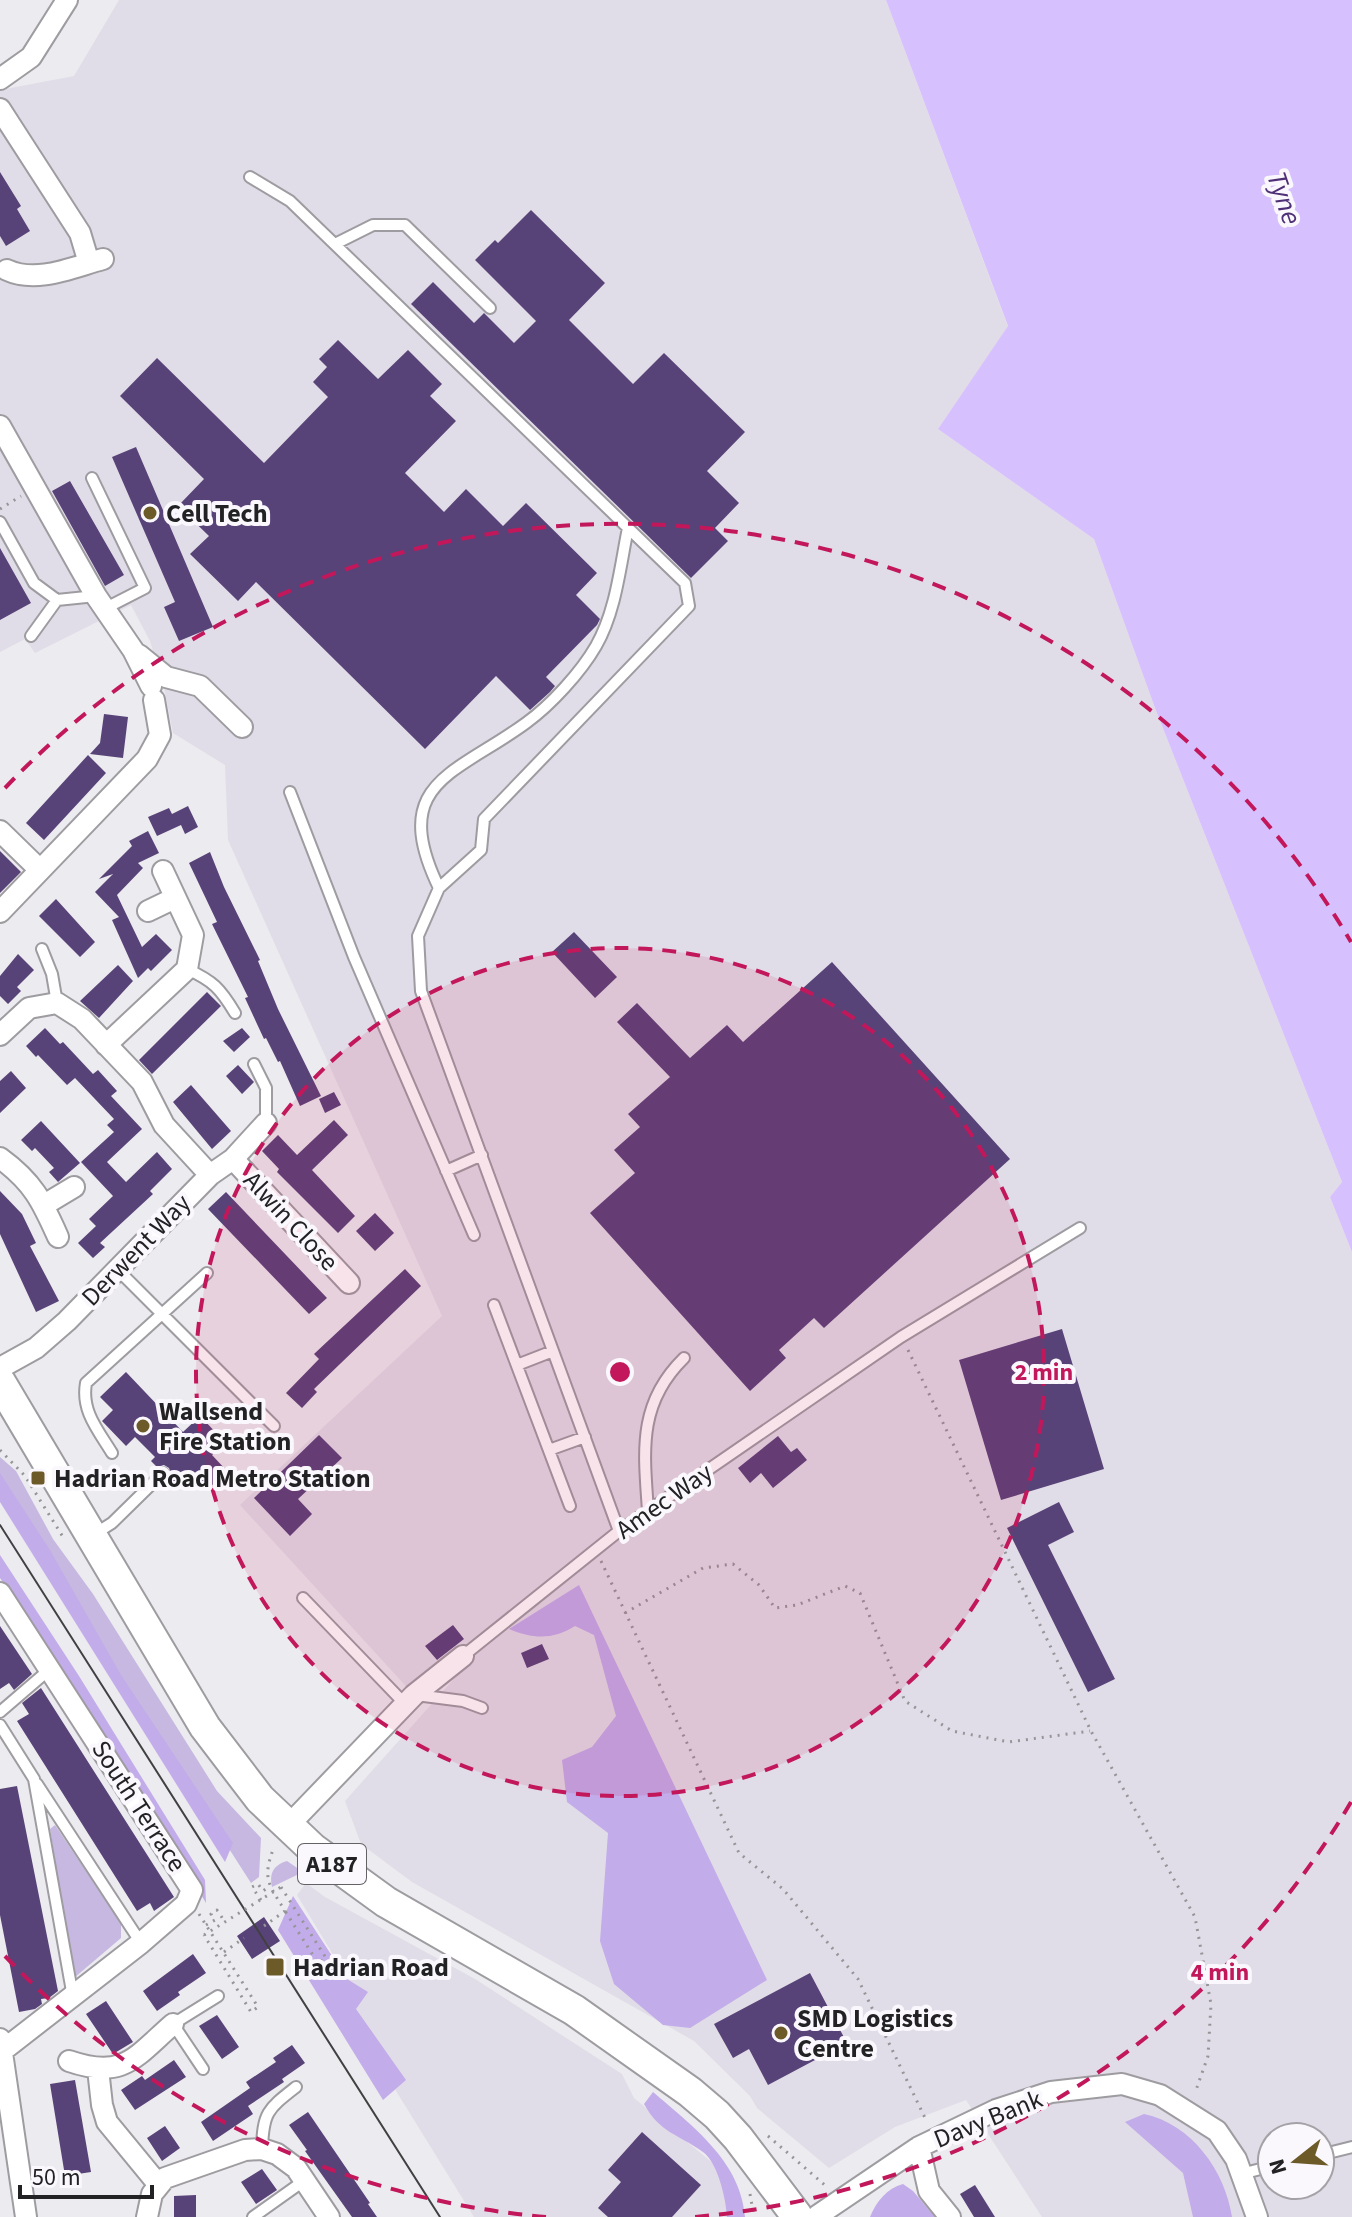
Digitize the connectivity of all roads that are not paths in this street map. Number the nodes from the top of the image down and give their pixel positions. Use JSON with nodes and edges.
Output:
{"nodes":[{"id":1,"x":67,"y":0,"type":"edge"},
{"id":2,"x":0,"y":79,"type":"edge"},
{"id":3,"x":0,"y":109,"type":"edge"},
{"id":4,"x":250,"y":177,"type":"dead end"},
{"id":5,"x":335,"y":244,"type":"junction"},
{"id":6,"x":2,"y":273,"type":"edge"},
{"id":7,"x":490,"y":308,"type":"dead end"},
{"id":8,"x":0,"y":426,"type":"edge"},
{"id":9,"x":92,"y":478,"type":"dead end"},
{"id":10,"x":0,"y":522,"type":"edge"},
{"id":11,"x":628,"y":528,"type":"junction"},
{"id":12,"x":57,"y":600,"type":"junction"},
{"id":13,"x":100,"y":602,"type":"junction"},
{"id":14,"x":31,"y":636,"type":"dead end"},
{"id":15,"x":133,"y":650,"type":"junction"},
{"id":16,"x":242,"y":727,"type":"dead end"},
{"id":17,"x":290,"y":792,"type":"dead end"},
{"id":18,"x":0,"y":831,"type":"edge"},
{"id":19,"x":40,"y":870,"type":"junction"},
{"id":20,"x":163,"y":871,"type":"dead end"},
{"id":21,"x":439,"y":888,"type":"junction"},
{"id":22,"x":175,"y":898,"type":"junction"},
{"id":23,"x":148,"y":911,"type":"dead end"},
{"id":24,"x":0,"y":912,"type":"edge"},
{"id":25,"x":42,"y":949,"type":"dead end"},
{"id":26,"x":187,"y":969,"type":"junction"},
{"id":27,"x":57,"y":1003,"type":"junction"},
{"id":28,"x":235,"y":1013,"type":"dead end"},
{"id":29,"x":0,"y":1035,"type":"edge"},
{"id":30,"x":106,"y":1045,"type":"junction"},
{"id":31,"x":254,"y":1064,"type":"dead end"},
{"id":32,"x":266,"y":1123,"type":"joint"},
{"id":33,"x":482,"y":1155,"type":"junction"},
{"id":34,"x":0,"y":1158,"type":"edge"},
{"id":35,"x":233,"y":1159,"type":"junction"},
{"id":36,"x":446,"y":1171,"type":"junction"},
{"id":37,"x":210,"y":1175,"type":"junction"},
{"id":38,"x":74,"y":1187,"type":"dead end"},
{"id":39,"x":44,"y":1205,"type":"junction"},
{"id":40,"x":1080,"y":1228,"type":"dead end"},
{"id":41,"x":474,"y":1235,"type":"dead end"},
{"id":42,"x":58,"y":1237,"type":"dead end"},
{"id":43,"x":117,"y":1269,"type":"junction"},
{"id":44,"x":207,"y":1273,"type":"dead end"},
{"id":45,"x":349,"y":1283,"type":"dead end"},
{"id":46,"x":494,"y":1305,"type":"dead end"},
{"id":47,"x":163,"y":1315,"type":"junction"},
{"id":48,"x":553,"y":1351,"type":"junction"},
{"id":49,"x":684,"y":1358,"type":"dead end"},
{"id":50,"x":517,"y":1365,"type":"junction"},
{"id":51,"x":0,"y":1368,"type":"edge"},
{"id":52,"x":0,"y":1382,"type":"edge"},
{"id":53,"x":274,"y":1426,"type":"dead end"},
{"id":54,"x":585,"y":1437,"type":"junction"},
{"id":55,"x":549,"y":1450,"type":"junction"},
{"id":56,"x":112,"y":1453,"type":"dead end"},
{"id":57,"x":163,"y":1473,"type":"dead end"},
{"id":58,"x":570,"y":1506,"type":"dead end"},
{"id":59,"x":648,"y":1511,"type":"junction"},
{"id":60,"x":619,"y":1531,"type":"junction"},
{"id":61,"x":91,"y":1537,"type":"junction"},
{"id":62,"x":0,"y":1593,"type":"edge"},
{"id":63,"x":303,"y":1598,"type":"dead end"},
{"id":64,"x":463,"y":1656,"type":"joint"},
{"id":65,"x":50,"y":1669,"type":"junction"},
{"id":66,"x":410,"y":1700,"type":"junction"},
{"id":67,"x":482,"y":1708,"type":"dead end"},
{"id":68,"x":0,"y":1712,"type":"edge"},
{"id":69,"x":0,"y":1725,"type":"edge"},
{"id":70,"x":34,"y":1779,"type":"junction"},
{"id":71,"x":282,"y":1833,"type":"junction"},
{"id":72,"x":141,"y":1943,"type":"junction"},
{"id":73,"x":218,"y":1996,"type":"dead end"},
{"id":74,"x":73,"y":1997,"type":"junction"},
{"id":75,"x":173,"y":2024,"type":"junction"},
{"id":76,"x":1,"y":2048,"type":"edge"},
{"id":77,"x":69,"y":2061,"type":"dead end"},
{"id":78,"x":98,"y":2069,"type":"junction"},
{"id":79,"x":203,"y":2069,"type":"dead end"},
{"id":80,"x":296,"y":2087,"type":"dead end"},
{"id":81,"x":928,"y":2143,"type":"junction"},
{"id":82,"x":262,"y":2149,"type":"junction"},
{"id":83,"x":1256,"y":2170,"type":"edge"},
{"id":84,"x":1241,"y":2174,"type":"junction"},
{"id":85,"x":305,"y":2180,"type":"junction"},
{"id":86,"x":158,"y":2184,"type":"junction"},
{"id":87,"x":26,"y":2217,"type":"edge"},
{"id":88,"x":147,"y":2217,"type":"edge"},
{"id":89,"x":253,"y":2217,"type":"edge"},
{"id":90,"x":329,"y":2217,"type":"edge"},
{"id":91,"x":796,"y":2217,"type":"edge"},
{"id":92,"x":818,"y":2217,"type":"edge"},
{"id":93,"x":950,"y":2217,"type":"edge"},
{"id":94,"x":1257,"y":2217,"type":"edge"}],
"edges":[{"from":1,"to":2,"type":"street"},
{"from":3,"to":6,"type":"street"},
{"from":4,"to":5,"type":"lane"},
{"from":5,"to":7,"type":"lane"},
{"from":5,"to":11,"type":"lane"},
{"from":8,"to":13,"type":"street"},
{"from":9,"to":13,"type":"lane"},
{"from":10,"to":12,"type":"lane"},
{"from":11,"to":21,"type":"lane"},
{"from":11,"to":21,"type":"lane"},
{"from":12,"to":13,"type":"lane"},
{"from":12,"to":14,"type":"lane"},
{"from":13,"to":15,"type":"street"},
{"from":15,"to":16,"type":"street"},
{"from":15,"to":19,"type":"street"},
{"from":17,"to":36,"type":"lane"},
{"from":18,"to":19,"type":"street"},
{"from":19,"to":24,"type":"street"},
{"from":20,"to":22,"type":"street"},
{"from":21,"to":33,"type":"lane"},
{"from":22,"to":23,"type":"street"},
{"from":22,"to":26,"type":"street"},
{"from":25,"to":27,"type":"lane"},
{"from":26,"to":28,"type":"lane"},
{"from":26,"to":30,"type":"street"},
{"from":27,"to":29,"type":"street"},
{"from":27,"to":30,"type":"street"},
{"from":30,"to":37,"type":"street"},
{"from":31,"to":32,"type":"lane"},
{"from":32,"to":35,"type":"street","name":"Derwent Way"},
{"from":33,"to":36,"type":"lane"},
{"from":33,"to":48,"type":"lane"},
{"from":34,"to":39,"type":"street"},
{"from":35,"to":37,"type":"street","name":"Derwent Way"},
{"from":35,"to":45,"type":"street","name":"Alwin Close"},
{"from":36,"to":41,"type":"lane"},
{"from":37,"to":43,"type":"street","name":"Derwent Way"},
{"from":38,"to":39,"type":"street"},
{"from":39,"to":42,"type":"street"},
{"from":40,"to":59,"type":"lane","name":"Amec Way"},
{"from":43,"to":47,"type":"lane"},
{"from":43,"to":51,"type":"street","name":"Derwent Way"},
{"from":44,"to":47,"type":"lane"},
{"from":46,"to":50,"type":"lane"},
{"from":47,"to":53,"type":"lane"},
{"from":47,"to":56,"type":"lane"},
{"from":48,"to":50,"type":"lane"},
{"from":48,"to":54,"type":"lane"},
{"from":49,"to":59,"type":"lane"},
{"from":50,"to":55,"type":"lane"},
{"from":52,"to":61,"type":"main road","number":"A187"},
{"from":54,"to":55,"type":"lane"},
{"from":54,"to":60,"type":"lane"},
{"from":55,"to":58,"type":"lane"},
{"from":57,"to":61,"type":"lane"},
{"from":59,"to":60,"type":"lane","name":"Amec Way"},
{"from":60,"to":64,"type":"lane","name":"Amec Way"},
{"from":61,"to":71,"type":"main road","number":"A187"},
{"from":62,"to":65,"type":"street","name":"South Terrace"},
{"from":63,"to":66,"type":"lane"},
{"from":64,"to":66,"type":"street","name":"Amec Way"},
{"from":65,"to":68,"type":"lane"},
{"from":65,"to":72,"type":"street","name":"South Terrace"},
{"from":66,"to":67,"type":"lane"},
{"from":66,"to":71,"type":"street","name":"Amec Way"},
{"from":69,"to":70,"type":"lane"},
{"from":70,"to":72,"type":"lane"},
{"from":70,"to":74,"type":"lane"},
{"from":71,"to":91,"type":"main road","number":"A187"},
{"from":72,"to":74,"type":"street","name":"South Terrace"},
{"from":73,"to":75,"type":"lane"},
{"from":74,"to":76,"type":"street","name":"South Terrace"},
{"from":75,"to":78,"type":"street"},
{"from":75,"to":79,"type":"lane"},
{"from":76,"to":87,"type":"street"},
{"from":77,"to":78,"type":"street"},
{"from":78,"to":86,"type":"street"},
{"from":80,"to":82,"type":"lane"},
{"from":81,"to":84,"type":"street","name":"Davy Bank"},
{"from":81,"to":92,"type":"street","name":"Davy Bank"},
{"from":81,"to":93,"type":"street"},
{"from":82,"to":85,"type":"street"},
{"from":82,"to":86,"type":"street"},
{"from":83,"to":84,"type":"lane"},
{"from":84,"to":94,"type":"street","name":"Davy Bank"},
{"from":85,"to":89,"type":"lane"},
{"from":85,"to":90,"type":"street"},
{"from":86,"to":88,"type":"street"},
{"from":91,"to":92,"type":"main road"}]}
